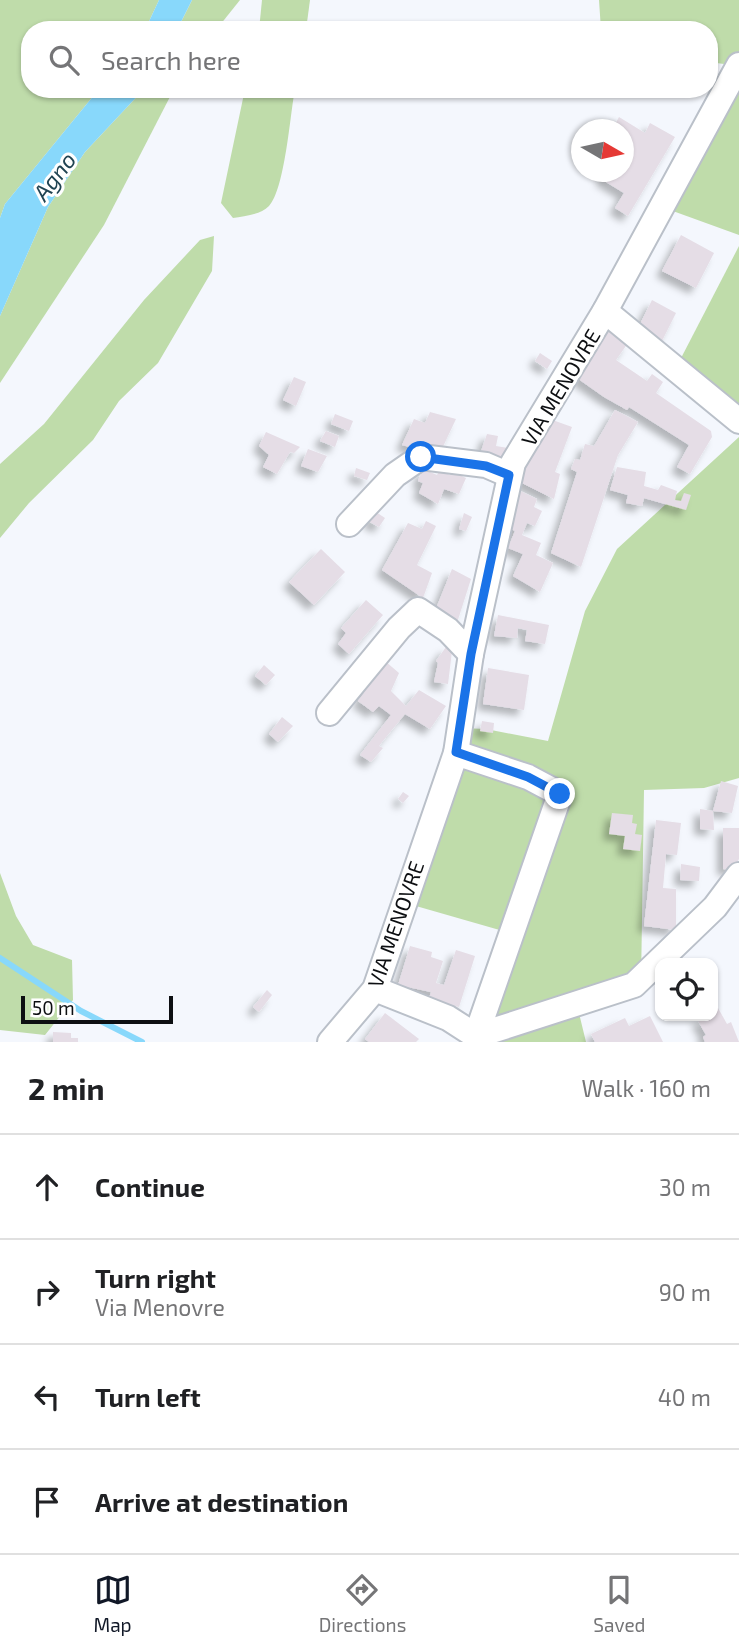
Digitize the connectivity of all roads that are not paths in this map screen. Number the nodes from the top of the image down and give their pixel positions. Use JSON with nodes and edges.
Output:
{"nodes":[{"id":1,"x":739,"y":65,"type":"edge"},
{"id":2,"x":605,"y":311,"type":"junction"},
{"id":3,"x":739,"y":421,"type":"edge"},
{"id":4,"x":509,"y":475,"type":"junction"},
{"id":5,"x":349,"y":524,"type":"dead end"},
{"id":6,"x":471,"y":654,"type":"junction"},
{"id":7,"x":329,"y":713,"type":"dead end"},
{"id":8,"x":456,"y":752,"type":"junction"},
{"id":9,"x":739,"y":875,"type":"edge"},
{"id":10,"x":376,"y":989,"type":"junction"},
{"id":11,"x":477,"y":1039,"type":"edge"},
{"id":12,"x":330,"y":1042,"type":"edge"}],
"edges":[{"from":1,"to":2,"type":"street","name":"VIA MENOVRE"},
{"from":2,"to":3,"type":"street"},
{"from":2,"to":4,"type":"street","name":"VIA MENOVRE"},
{"from":4,"to":5,"type":"street"},
{"from":4,"to":6,"type":"street","name":"VIA MENOVRE"},
{"from":6,"to":7,"type":"street"},
{"from":6,"to":8,"type":"street","name":"VIA MENOVRE"},
{"from":8,"to":10,"type":"street","name":"VIA MENOVRE"},
{"from":8,"to":11,"type":"street"},
{"from":9,"to":11,"type":"street"},
{"from":10,"to":11,"type":"street"},
{"from":10,"to":12,"type":"street","name":"VIA MENOVRE"}]}
